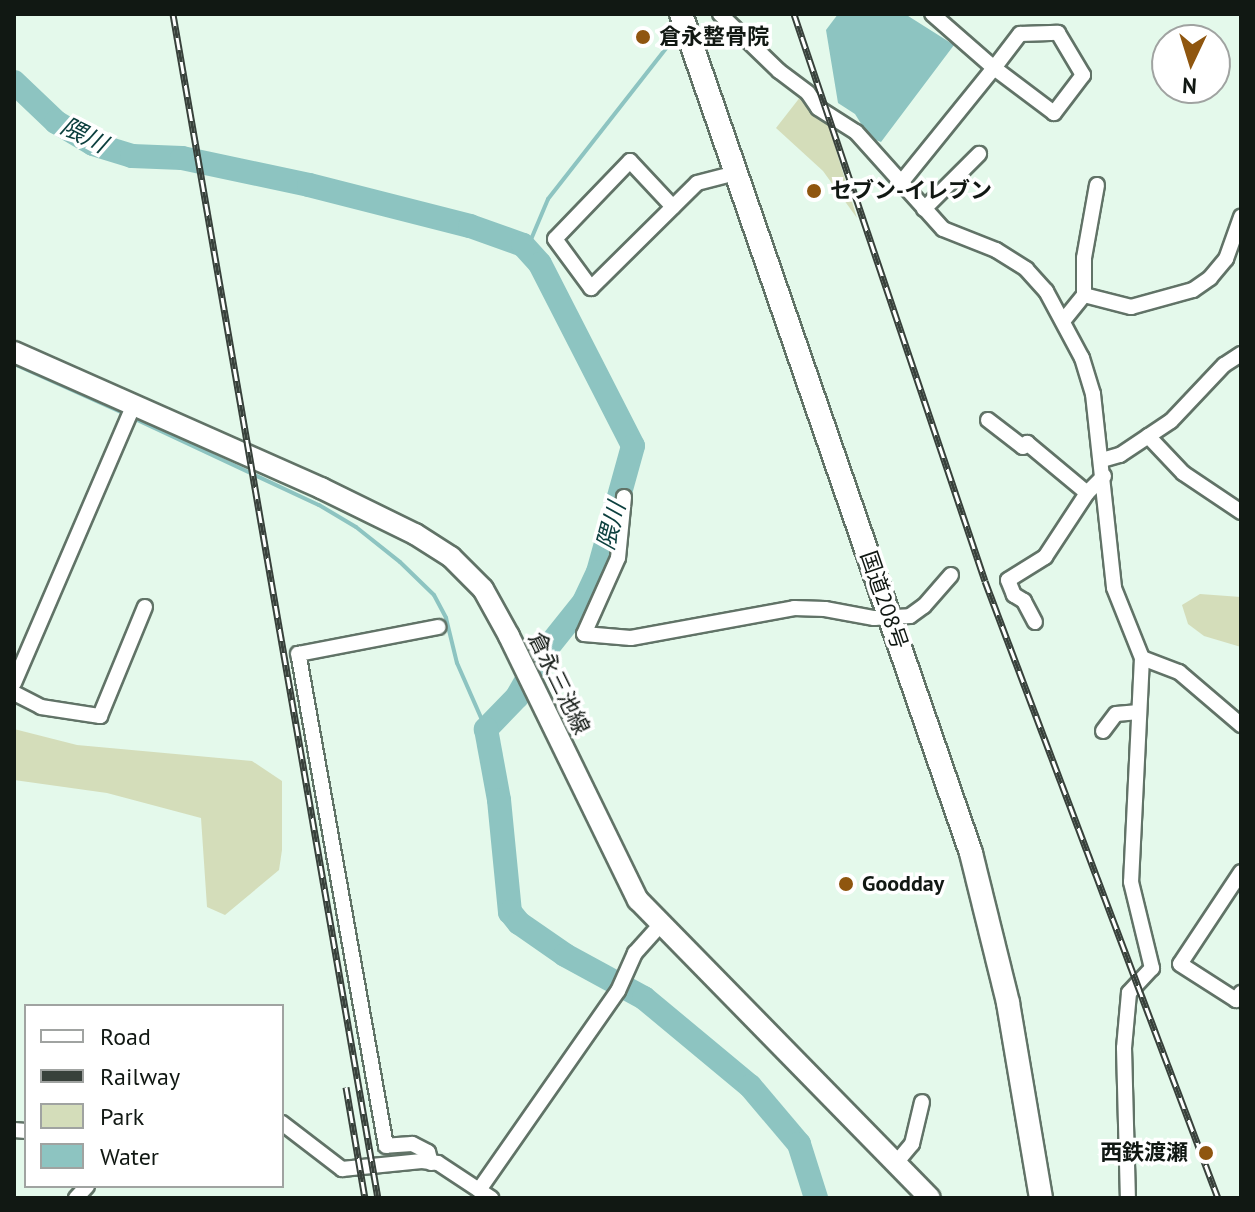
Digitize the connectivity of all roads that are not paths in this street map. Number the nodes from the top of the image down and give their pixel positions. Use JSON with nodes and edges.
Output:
{"nodes":[{"id":1,"x":720,"y":14,"type":"edge"},
{"id":2,"x":932,"y":14,"type":"edge"},
{"id":3,"x":685,"y":25,"type":"edge"},
{"id":4,"x":994,"y":68,"type":"junction"},
{"id":5,"x":979,"y":154,"type":"dead end"},
{"id":6,"x":736,"y":173,"type":"junction"},
{"id":7,"x":900,"y":184,"type":"junction"},
{"id":8,"x":1097,"y":185,"type":"dead end"},
{"id":9,"x":673,"y":207,"type":"junction"},
{"id":10,"x":924,"y":209,"type":"junction"},
{"id":11,"x":1241,"y":217,"type":"edge"},
{"id":12,"x":1084,"y":295,"type":"junction"},
{"id":13,"x":1063,"y":321,"type":"junction"},
{"id":14,"x":14,"y":352,"type":"edge"},
{"id":15,"x":1241,"y":354,"type":"edge"},
{"id":16,"x":134,"y":404,"type":"junction"},
{"id":17,"x":988,"y":420,"type":"dead end"},
{"id":18,"x":1148,"y":436,"type":"junction"},
{"id":19,"x":1102,"y":460,"type":"junction"},
{"id":20,"x":1104,"y":476,"type":"junction"},
{"id":21,"x":1087,"y":493,"type":"junction"},
{"id":22,"x":624,"y":497,"type":"dead end"},
{"id":23,"x":1241,"y":512,"type":"edge"},
{"id":24,"x":951,"y":575,"type":"dead end"},
{"id":25,"x":145,"y":607,"type":"dead end"},
{"id":26,"x":890,"y":618,"type":"junction"},
{"id":27,"x":1035,"y":622,"type":"dead end"},
{"id":28,"x":438,"y":627,"type":"dead end"},
{"id":29,"x":1142,"y":658,"type":"junction"},
{"id":30,"x":14,"y":683,"type":"edge"},
{"id":31,"x":14,"y":693,"type":"edge"},
{"id":32,"x":1139,"y":712,"type":"junction"},
{"id":33,"x":1241,"y":725,"type":"edge"},
{"id":34,"x":1103,"y":731,"type":"dead end"},
{"id":35,"x":1241,"y":872,"type":"edge"},
{"id":36,"x":660,"y":925,"type":"junction"},
{"id":37,"x":1241,"y":993,"type":"edge"},
{"id":38,"x":922,"y":1102,"type":"dead end"},
{"id":39,"x":284,"y":1125,"type":"edge"},
{"id":40,"x":431,"y":1163,"type":"junction"},
{"id":41,"x":896,"y":1163,"type":"junction"},
{"id":42,"x":485,"y":1194,"type":"edge"},
{"id":43,"x":930,"y":1198,"type":"edge"},
{"id":44,"x":1041,"y":1198,"type":"edge"},
{"id":45,"x":1128,"y":1198,"type":"edge"}],
"edges":[{"from":1,"to":7,"type":"street"},
{"from":2,"to":4,"type":"street"},
{"from":3,"to":6,"type":"highway","name":"国道208号"},
{"from":4,"to":4,"type":"street"},
{"from":4,"to":7,"type":"street"},
{"from":5,"to":10,"type":"street"},
{"from":6,"to":9,"type":"street"},
{"from":6,"to":26,"type":"highway","name":"国道208号"},
{"from":7,"to":10,"type":"street"},
{"from":8,"to":12,"type":"street"},
{"from":9,"to":9,"type":"street"},
{"from":10,"to":13,"type":"street"},
{"from":11,"to":12,"type":"street"},
{"from":12,"to":13,"type":"street"},
{"from":13,"to":19,"type":"street"},
{"from":14,"to":16,"type":"main road","name":"倉永三池線"},
{"from":15,"to":18,"type":"street"},
{"from":16,"to":30,"type":"street"},
{"from":16,"to":36,"type":"main road","name":"倉永三池線"},
{"from":17,"to":21,"type":"street"},
{"from":18,"to":19,"type":"street"},
{"from":18,"to":23,"type":"street"},
{"from":19,"to":20,"type":"street"},
{"from":20,"to":21,"type":"street"},
{"from":20,"to":29,"type":"street"},
{"from":21,"to":27,"type":"street"},
{"from":22,"to":26,"type":"street"},
{"from":24,"to":26,"type":"street"},
{"from":25,"to":31,"type":"street"},
{"from":26,"to":44,"type":"highway","name":"国道208号"},
{"from":28,"to":40,"type":"street"},
{"from":29,"to":32,"type":"street"},
{"from":29,"to":33,"type":"street"},
{"from":32,"to":34,"type":"street"},
{"from":32,"to":45,"type":"street"},
{"from":35,"to":37,"type":"street"},
{"from":36,"to":41,"type":"main road","name":"倉永三池線"},
{"from":36,"to":42,"type":"street"},
{"from":38,"to":41,"type":"street"},
{"from":39,"to":40,"type":"street"},
{"from":40,"to":42,"type":"street"},
{"from":41,"to":43,"type":"main road","name":"倉永三池線"}]}
